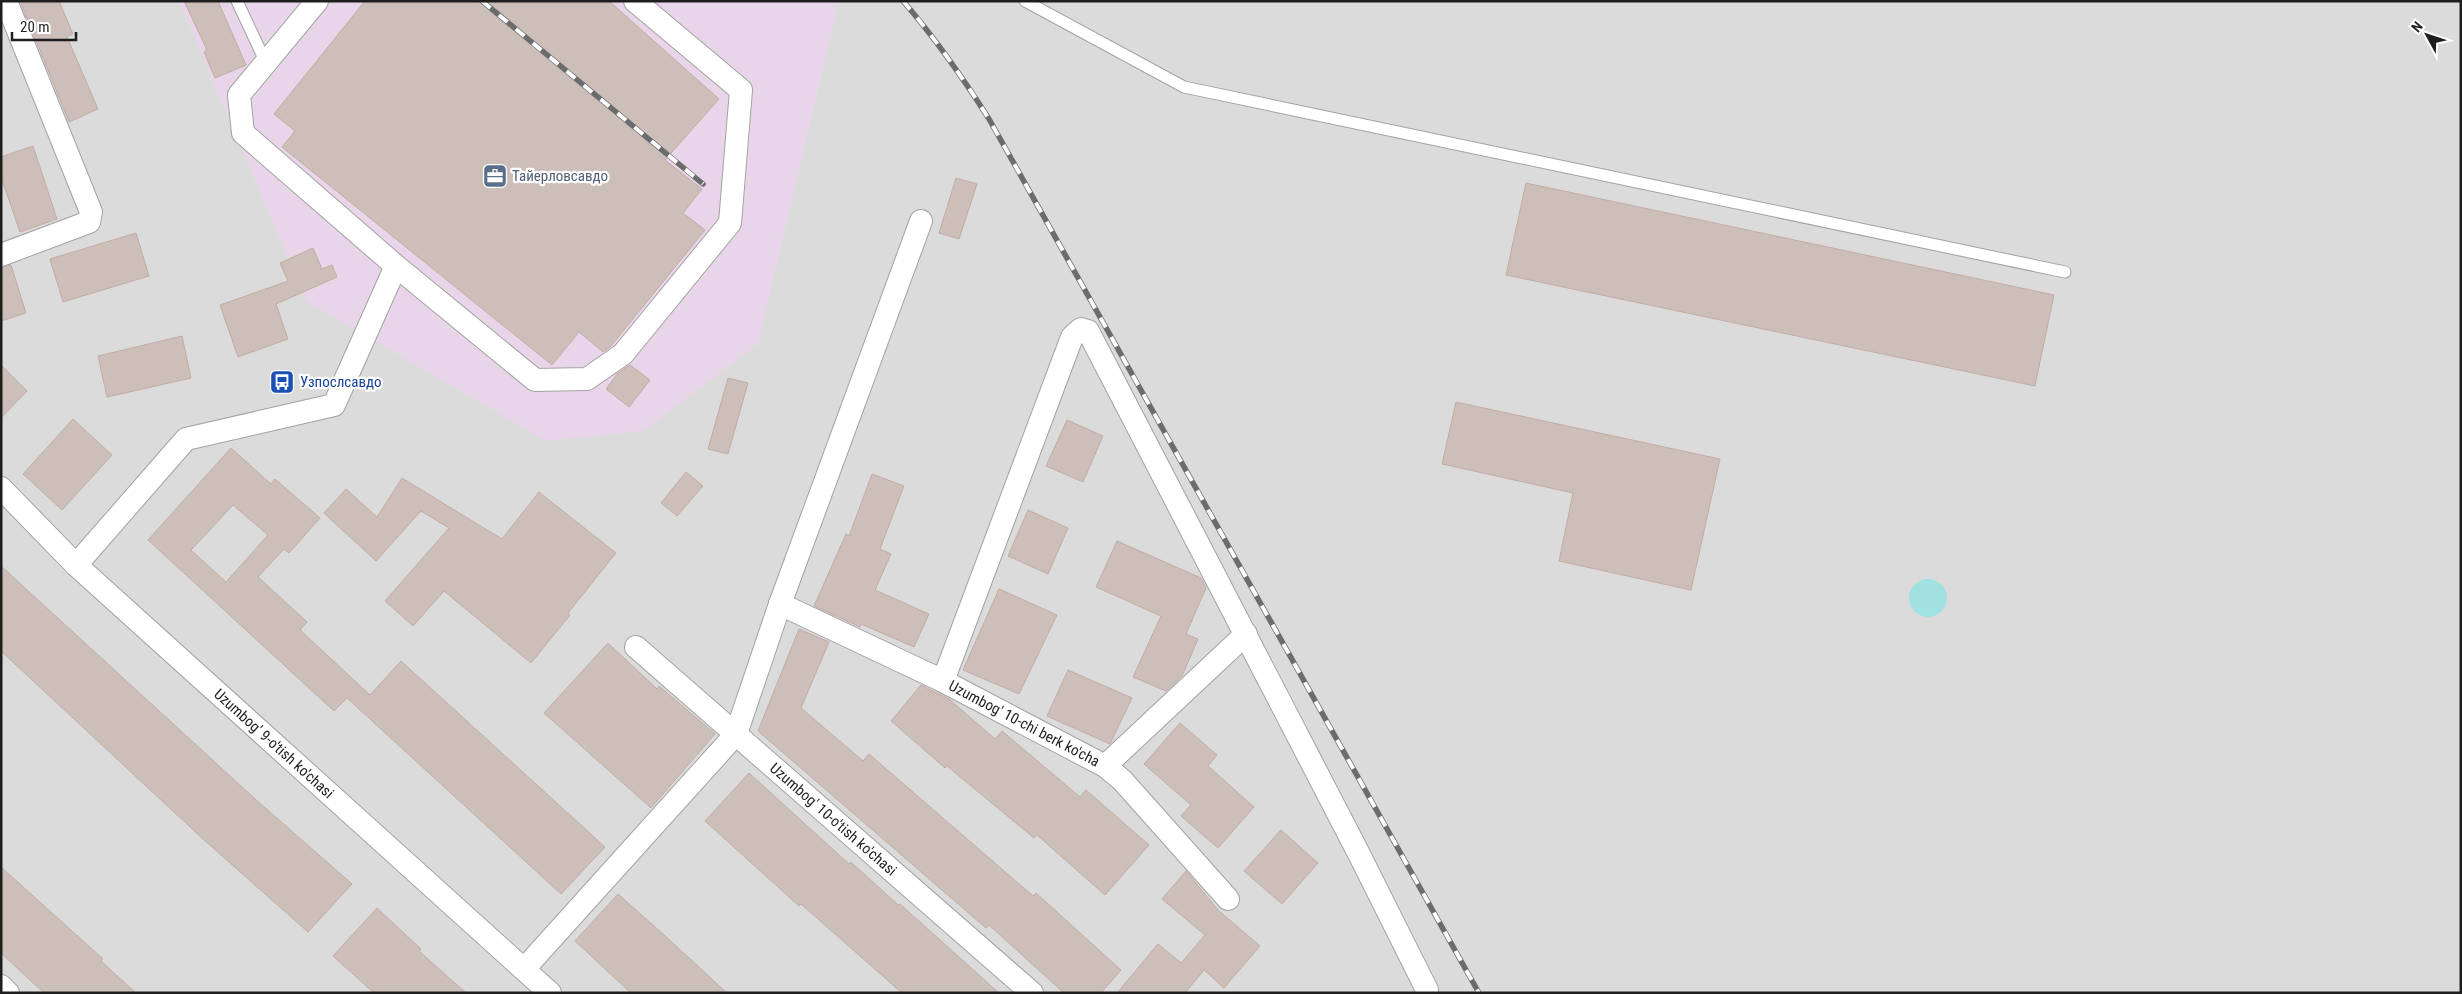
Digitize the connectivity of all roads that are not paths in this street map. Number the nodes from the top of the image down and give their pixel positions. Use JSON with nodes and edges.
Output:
{"nodes":[{"id":1,"x":6,"y":1,"type":"edge"},
{"id":2,"x":237,"y":1,"type":"edge"},
{"id":3,"x":317,"y":1,"type":"edge"},
{"id":4,"x":635,"y":1,"type":"edge"},
{"id":5,"x":1025,"y":1,"type":"edge"},
{"id":6,"x":266,"y":63,"type":"junction"},
{"id":7,"x":921,"y":221,"type":"dead end"},
{"id":8,"x":1,"y":255,"type":"edge"},
{"id":9,"x":396,"y":266,"type":"junction"},
{"id":10,"x":2065,"y":272,"type":"dead end"},
{"id":11,"x":1,"y":488,"type":"edge"},
{"id":12,"x":76,"y":565,"type":"junction"},
{"id":13,"x":780,"y":604,"type":"junction"},
{"id":14,"x":1246,"y":634,"type":"junction"},
{"id":15,"x":636,"y":647,"type":"dead end"},
{"id":16,"x":943,"y":681,"type":"junction"},
{"id":17,"x":736,"y":734,"type":"junction"},
{"id":18,"x":1105,"y":766,"type":"junction"},
{"id":19,"x":1228,"y":899,"type":"dead end"},
{"id":20,"x":525,"y":968,"type":"junction"},
{"id":21,"x":1,"y":986,"type":"edge"},
{"id":22,"x":1427,"y":990,"type":"dead end"},
{"id":23,"x":8,"y":993,"type":"edge"},
{"id":24,"x":550,"y":993,"type":"edge"},
{"id":25,"x":1032,"y":993,"type":"edge"}],
"edges":[{"from":1,"to":8,"type":"street"},
{"from":2,"to":6,"type":"lane"},
{"from":3,"to":6,"type":"street"},
{"from":4,"to":9,"type":"street"},
{"from":5,"to":10,"type":"lane"},
{"from":6,"to":9,"type":"street"},
{"from":7,"to":13,"type":"street"},
{"from":9,"to":12,"type":"street"},
{"from":11,"to":12,"type":"street","name":"Uzumbog' 9-o'tish ko'chasi"},
{"from":12,"to":20,"type":"street","name":"Uzumbog' 9-o'tish ko'chasi"},
{"from":13,"to":16,"type":"street","name":"Uzumbog' 10-chi berk ko'cha"},
{"from":13,"to":17,"type":"street"},
{"from":14,"to":16,"type":"street"},
{"from":14,"to":18,"type":"street"},
{"from":14,"to":22,"type":"street"},
{"from":15,"to":17,"type":"street","name":"Uzumbog' 10-o'tish ko'chasi"},
{"from":16,"to":18,"type":"street","name":"Uzumbog' 10-chi berk ko'cha"},
{"from":17,"to":20,"type":"street"},
{"from":17,"to":25,"type":"street","name":"Uzumbog' 10-o'tish ko'chasi"},
{"from":18,"to":19,"type":"street","name":"Uzumbog' 10-chi berk ko'cha"},
{"from":20,"to":24,"type":"street","name":"Uzumbog' 9-o'tish ko'chasi"},
{"from":21,"to":23,"type":"street"}]}
